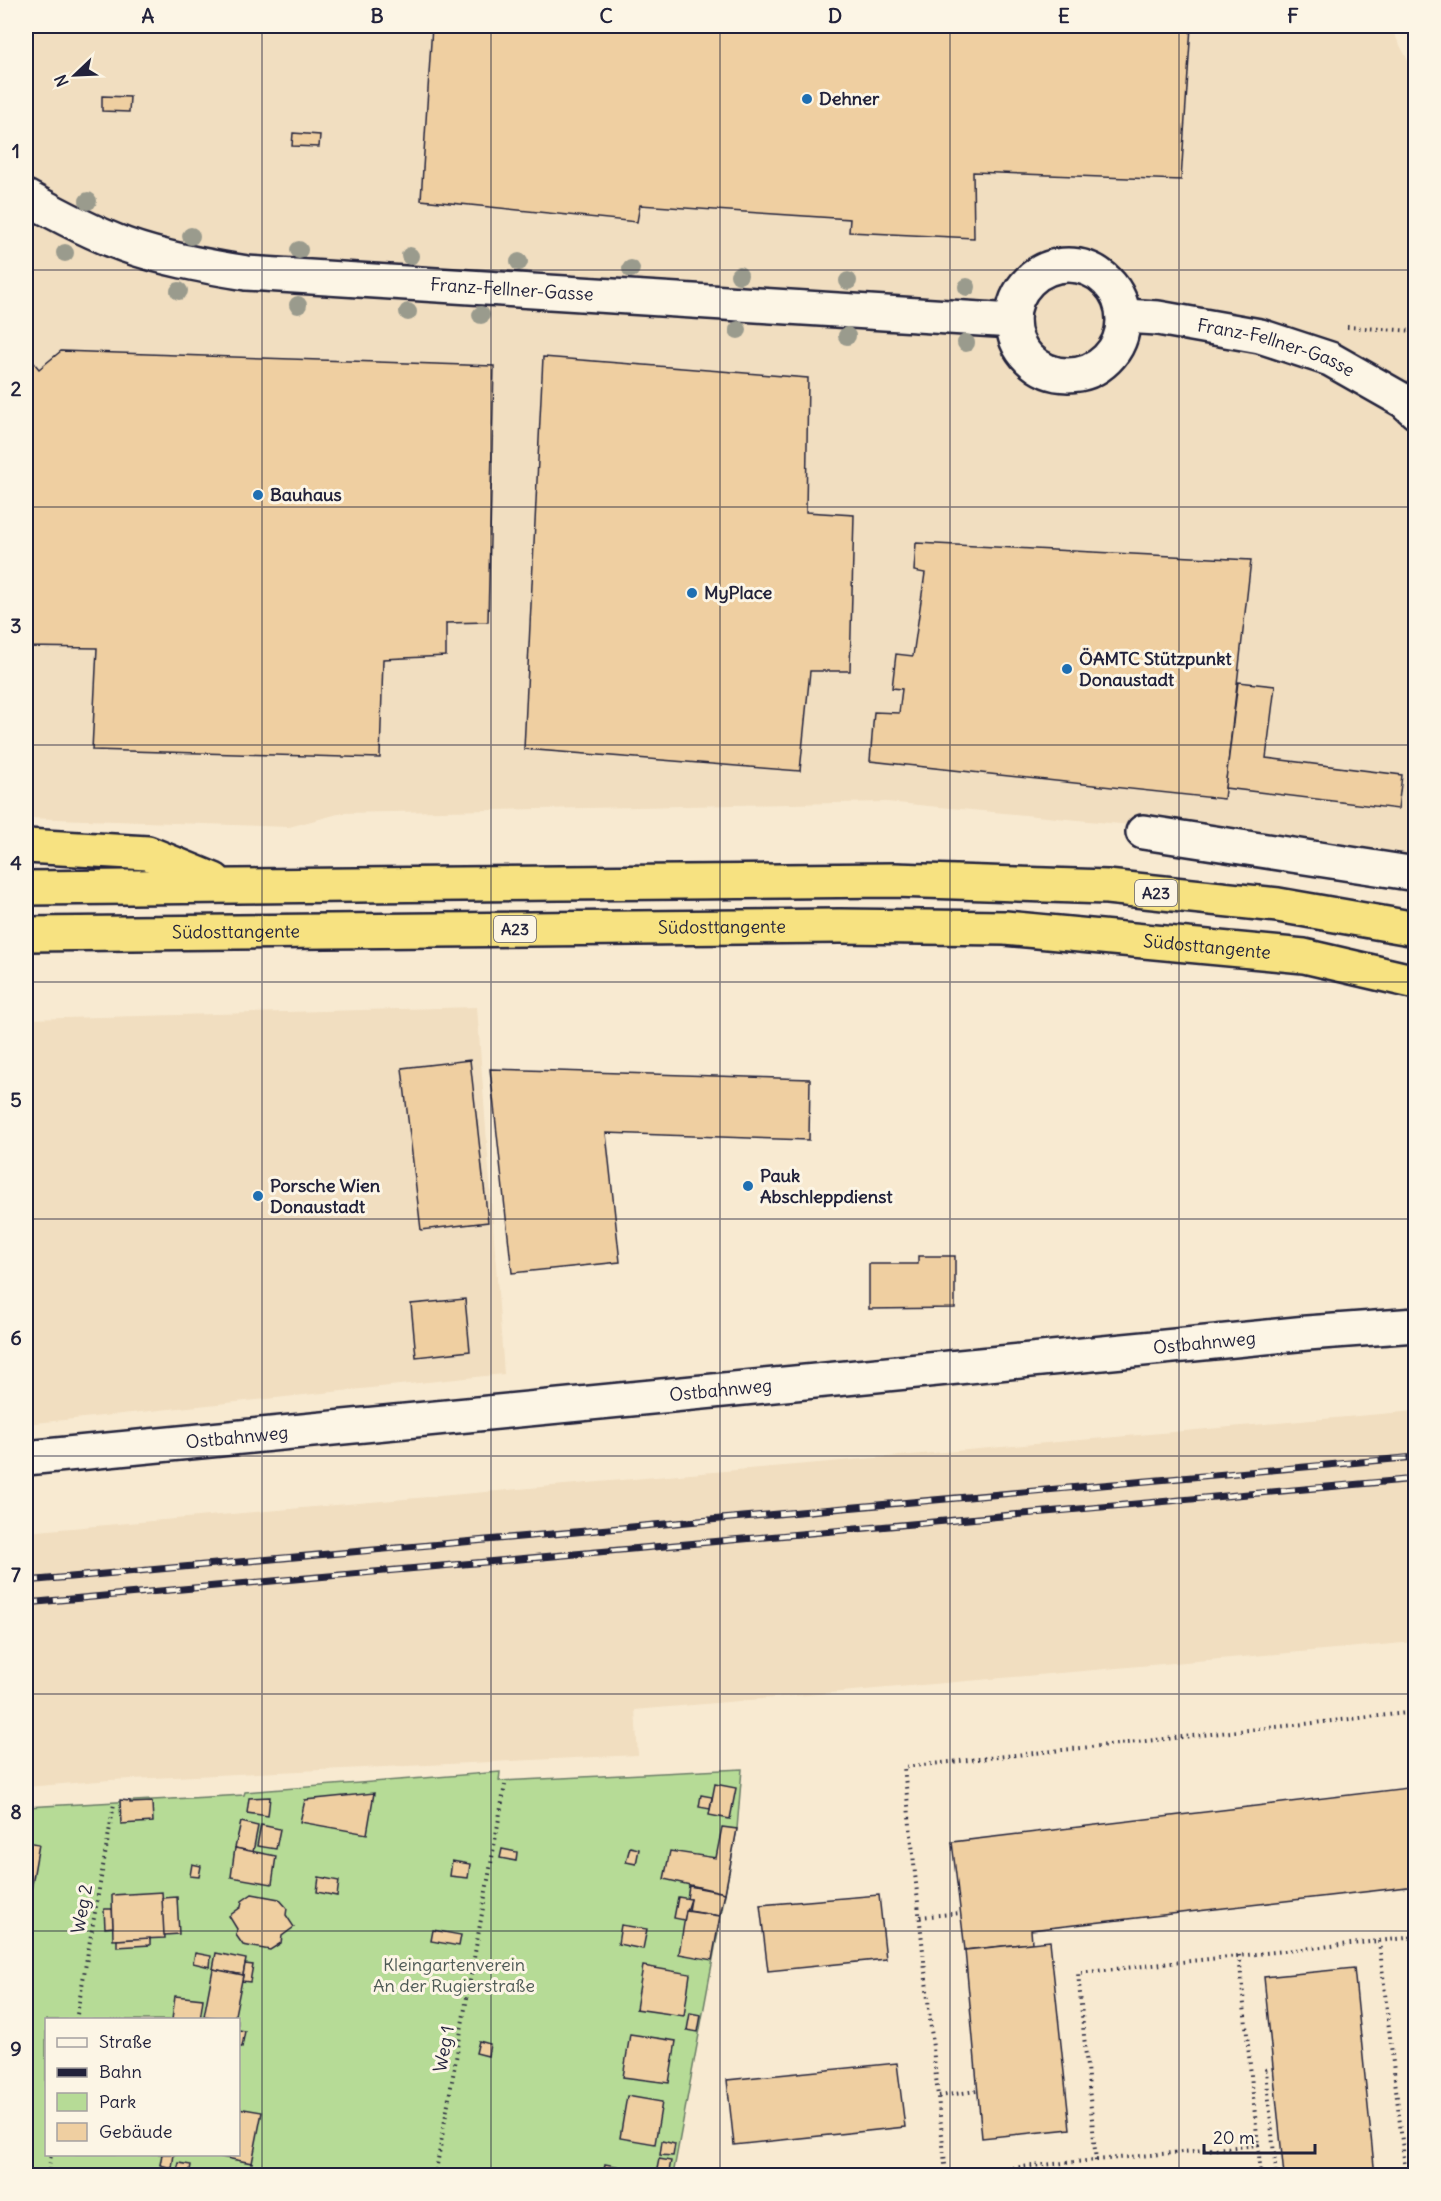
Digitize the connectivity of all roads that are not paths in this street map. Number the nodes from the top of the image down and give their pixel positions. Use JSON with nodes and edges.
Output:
{"nodes":[{"id":1,"x":26,"y":197,"type":"edge"},
{"id":2,"x":1124,"y":316,"type":"junction"},
{"id":3,"x":1012,"y":321,"type":"junction"},
{"id":4,"x":1416,"y":412,"type":"edge"},
{"id":5,"x":1143,"y":832,"type":"dead end"},
{"id":6,"x":26,"y":846,"type":"edge"},
{"id":7,"x":1416,"y":874,"type":"edge"},
{"id":8,"x":226,"y":885,"type":"junction"},
{"id":9,"x":26,"y":888,"type":"edge"},
{"id":10,"x":1416,"y":929,"type":"edge"},
{"id":11,"x":26,"y":934,"type":"edge"},
{"id":12,"x":1416,"y":982,"type":"edge"},
{"id":13,"x":1416,"y":1325,"type":"edge"},
{"id":14,"x":26,"y":1458,"type":"edge"}],
"edges":[{"from":1,"to":3,"type":"street","name":"Franz-Fellner-Gasse"},
{"from":2,"to":3,"type":"street"},
{"from":2,"to":3,"type":"street"},
{"from":2,"to":4,"type":"street","name":"Franz-Fellner-Gasse"},
{"from":5,"to":7,"type":"street"},
{"from":6,"to":8,"type":"highway"},
{"from":8,"to":9,"type":"highway","number":"A23"},
{"from":8,"to":10,"type":"highway","number":"A23"},
{"from":11,"to":12,"type":"highway","name":"Südosttangente","number":"A23"},
{"from":13,"to":14,"type":"street","name":"Ostbahnweg"}]}
